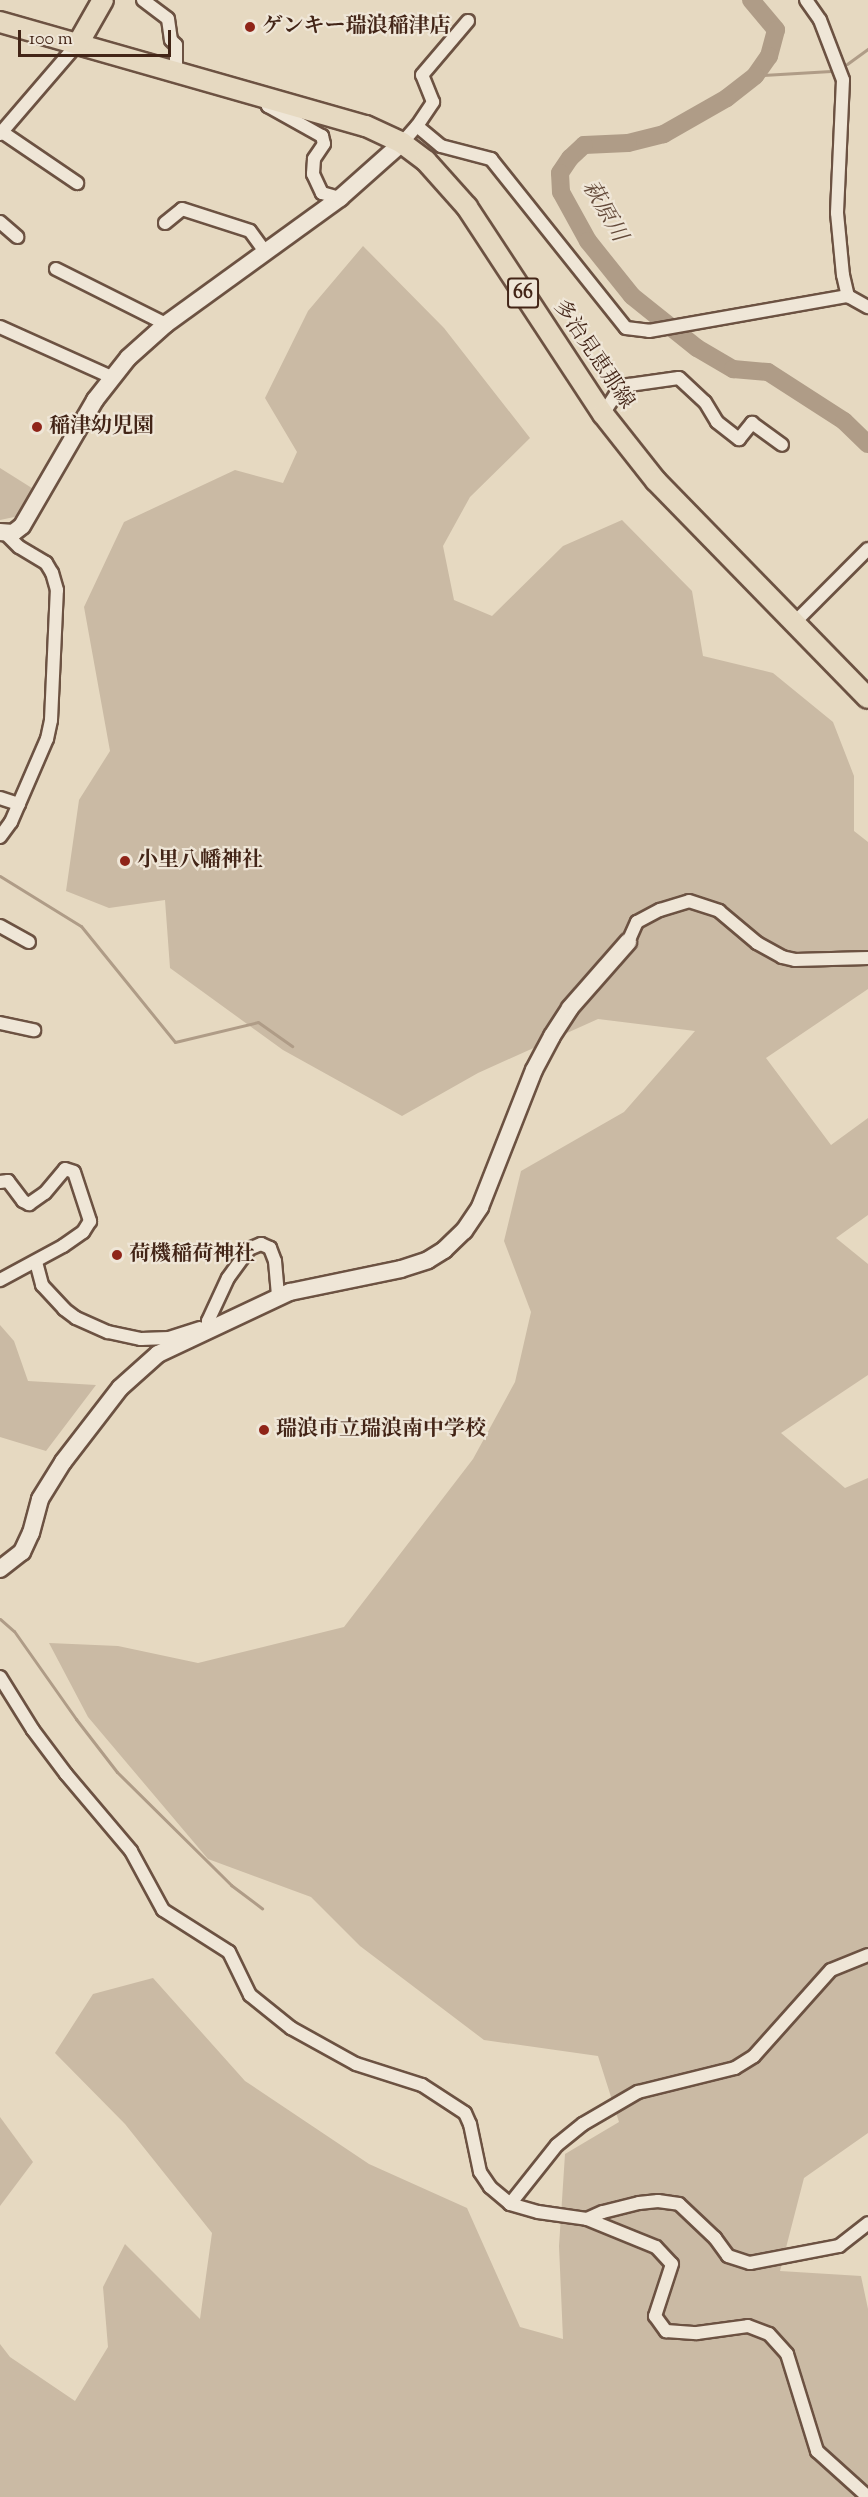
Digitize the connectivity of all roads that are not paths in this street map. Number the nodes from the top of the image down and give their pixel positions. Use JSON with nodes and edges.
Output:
{"nodes":[{"id":1,"x":103,"y":0,"type":"edge"},
{"id":2,"x":143,"y":0,"type":"edge"},
{"id":3,"x":806,"y":0,"type":"edge"},
{"id":4,"x":0,"y":21,"type":"edge"},
{"id":5,"x":468,"y":21,"type":"dead end"},
{"id":6,"x":79,"y":42,"type":"junction"},
{"id":7,"x":176,"y":70,"type":"junction"},
{"id":8,"x":263,"y":96,"type":"junction"},
{"id":9,"x":417,"y":126,"type":"junction"},
{"id":10,"x":1,"y":133,"type":"edge"},
{"id":11,"x":402,"y":143,"type":"junction"},
{"id":12,"x":76,"y":183,"type":"dead end"},
{"id":13,"x":340,"y":198,"type":"junction"},
{"id":14,"x":0,"y":222,"type":"edge"},
{"id":15,"x":165,"y":223,"type":"dead end"},
{"id":16,"x":17,"y":237,"type":"dead end"},
{"id":17,"x":265,"y":252,"type":"junction"},
{"id":18,"x":56,"y":269,"type":"dead end"},
{"id":19,"x":848,"y":296,"type":"junction"},
{"id":20,"x":868,"y":308,"type":"edge"},
{"id":21,"x":166,"y":324,"type":"junction"},
{"id":22,"x":0,"y":327,"type":"edge"},
{"id":23,"x":111,"y":377,"type":"junction"},
{"id":24,"x":603,"y":414,"type":"junction"},
{"id":25,"x":782,"y":445,"type":"dead end"},
{"id":26,"x":4,"y":534,"type":"edge"},
{"id":27,"x":868,"y":549,"type":"edge"},
{"id":28,"x":793,"y":624,"type":"junction"},
{"id":29,"x":868,"y":698,"type":"edge"},
{"id":30,"x":0,"y":798,"type":"edge"},
{"id":31,"x":20,"y":804,"type":"junction"},
{"id":32,"x":0,"y":837,"type":"edge"},
{"id":33,"x":0,"y":926,"type":"edge"},
{"id":34,"x":29,"y":942,"type":"dead end"},
{"id":35,"x":628,"y":942,"type":"joint"},
{"id":36,"x":868,"y":958,"type":"edge"},
{"id":37,"x":0,"y":1023,"type":"edge"},
{"id":38,"x":34,"y":1030,"type":"dead end"},
{"id":39,"x":3,"y":1178,"type":"edge"},
{"id":40,"x":36,"y":1262,"type":"junction"},
{"id":41,"x":0,"y":1280,"type":"edge"},
{"id":42,"x":278,"y":1298,"type":"junction"},
{"id":43,"x":206,"y":1332,"type":"junction"},
{"id":44,"x":0,"y":1569,"type":"edge"},
{"id":45,"x":0,"y":1677,"type":"edge"},
{"id":46,"x":868,"y":1955,"type":"edge"},
{"id":47,"x":510,"y":2204,"type":"junction"},
{"id":48,"x":587,"y":2219,"type":"junction"},
{"id":49,"x":868,"y":2223,"type":"edge"},
{"id":50,"x":868,"y":2497,"type":"edge"}],
"edges":[{"from":1,"to":6,"type":"main road"},
{"from":2,"to":7,"type":"street"},
{"from":3,"to":19,"type":"street"},
{"from":4,"to":6,"type":"main road","name":"多治見恵那線"},
{"from":5,"to":9,"type":"street"},
{"from":6,"to":7,"type":"main road","name":"多治見恵那線","number":"66"},
{"from":6,"to":10,"type":"street"},
{"from":7,"to":8,"type":"main road","name":"多治見恵那線","number":"66"},
{"from":8,"to":11,"type":"main road","name":"多治見恵那線","number":"66"},
{"from":8,"to":13,"type":"street"},
{"from":9,"to":11,"type":"street"},
{"from":9,"to":19,"type":"street"},
{"from":10,"to":12,"type":"street"},
{"from":11,"to":13,"type":"street"},
{"from":11,"to":24,"type":"main road","name":"多治見恵那線","number":"66"},
{"from":13,"to":17,"type":"street"},
{"from":14,"to":16,"type":"street"},
{"from":15,"to":17,"type":"street"},
{"from":17,"to":21,"type":"street"},
{"from":18,"to":21,"type":"street"},
{"from":19,"to":20,"type":"street"},
{"from":21,"to":23,"type":"street"},
{"from":22,"to":23,"type":"street"},
{"from":23,"to":26,"type":"street"},
{"from":24,"to":25,"type":"street"},
{"from":24,"to":28,"type":"main road","name":"多治見恵那線","number":"66"},
{"from":26,"to":31,"type":"street"},
{"from":27,"to":28,"type":"street"},
{"from":28,"to":29,"type":"main road","name":"多治見恵那線","number":"66"},
{"from":30,"to":31,"type":"street"},
{"from":31,"to":32,"type":"street"},
{"from":33,"to":34,"type":"street"},
{"from":35,"to":36,"type":"street"},
{"from":35,"to":42,"type":"street"},
{"from":37,"to":38,"type":"street"},
{"from":39,"to":40,"type":"street"},
{"from":40,"to":41,"type":"street"},
{"from":40,"to":43,"type":"street"},
{"from":42,"to":43,"type":"street"},
{"from":42,"to":43,"type":"street"},
{"from":43,"to":44,"type":"street"},
{"from":45,"to":47,"type":"street"},
{"from":46,"to":47,"type":"street"},
{"from":47,"to":48,"type":"street"},
{"from":48,"to":49,"type":"street"},
{"from":48,"to":50,"type":"street"}]}
